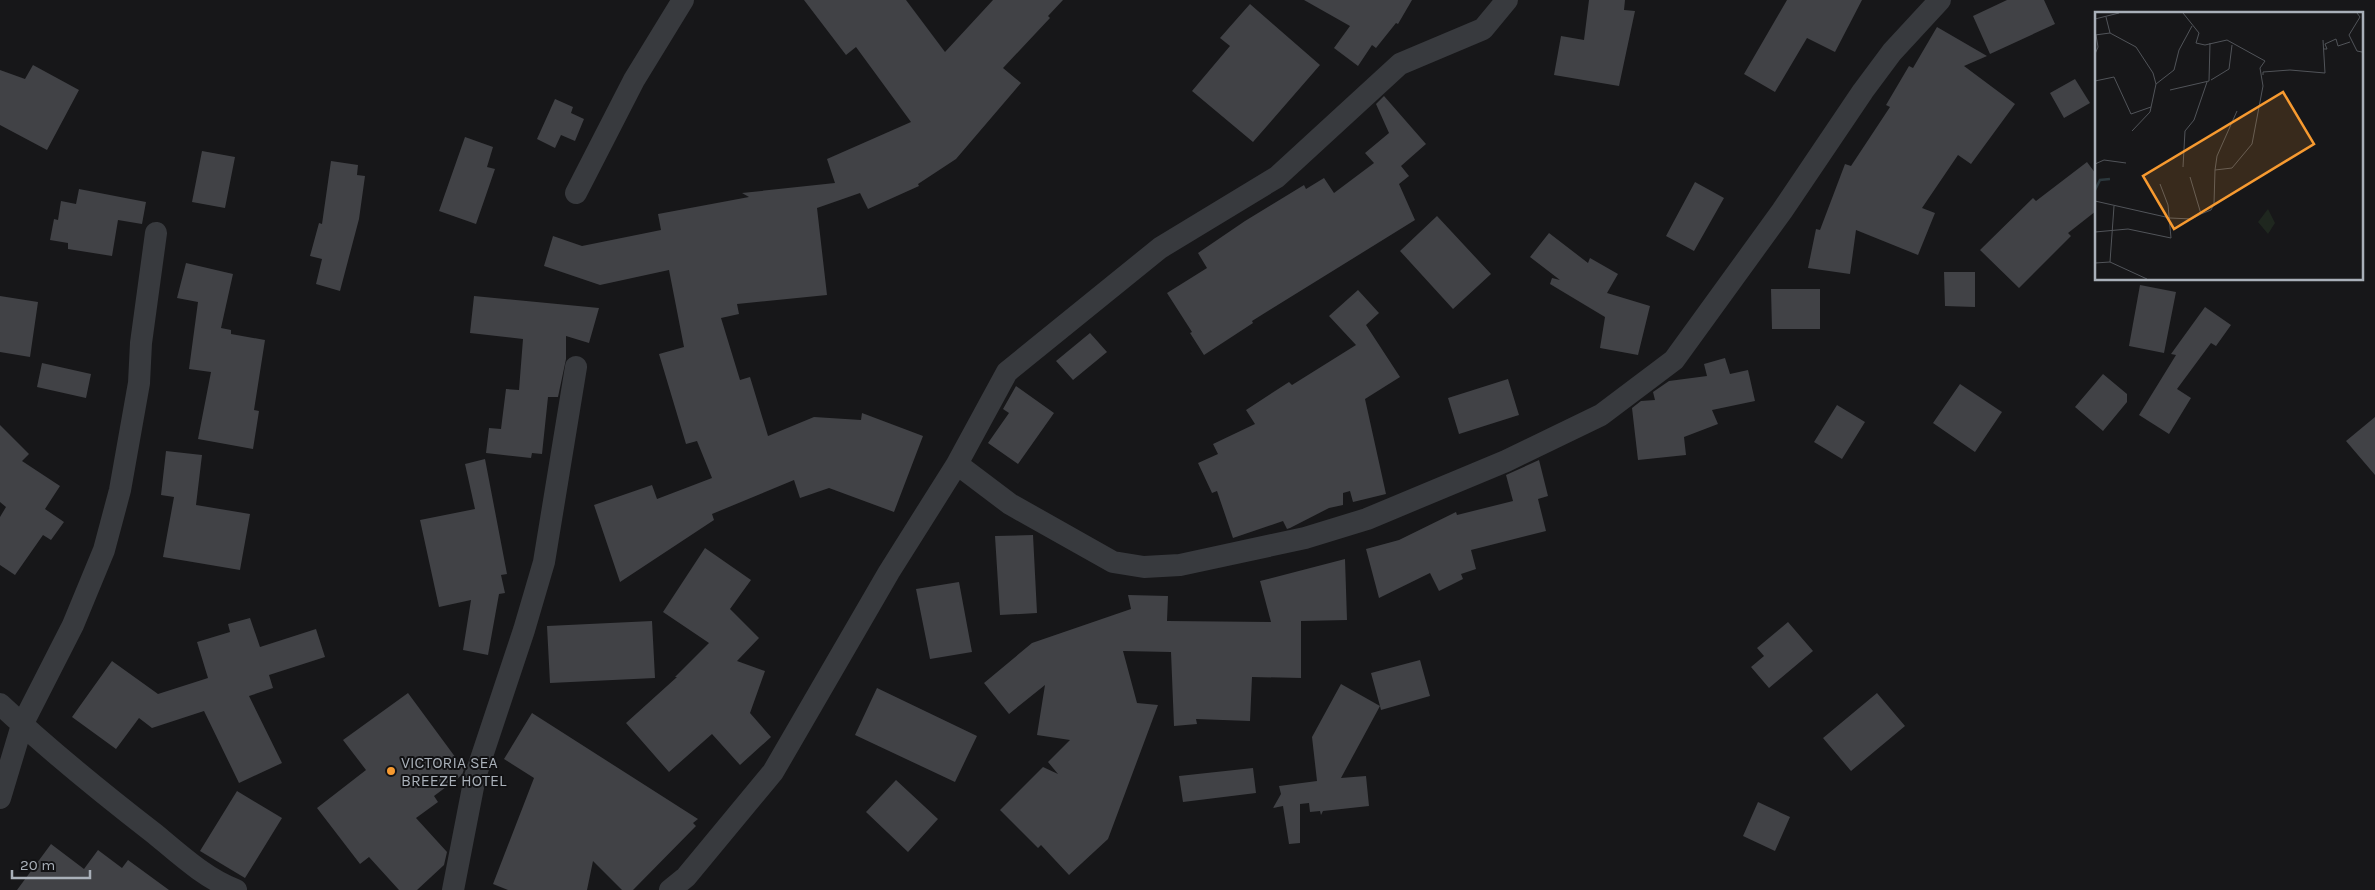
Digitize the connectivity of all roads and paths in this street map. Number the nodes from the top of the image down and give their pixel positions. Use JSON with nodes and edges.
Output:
{"nodes":[{"id":1,"x":683,"y":0,"type":"edge"},
{"id":2,"x":1507,"y":0,"type":"edge"},
{"id":3,"x":1940,"y":0,"type":"edge"},
{"id":4,"x":576,"y":193,"type":"dead end"},
{"id":5,"x":156,"y":233,"type":"dead end"},
{"id":6,"x":576,"y":367,"type":"dead end"},
{"id":7,"x":956,"y":464,"type":"junction"},
{"id":8,"x":0,"y":704,"type":"edge"},
{"id":9,"x":22,"y":725,"type":"junction"},
{"id":10,"x":0,"y":798,"type":"edge"},
{"id":11,"x":236,"y":890,"type":"edge"},
{"id":12,"x":453,"y":890,"type":"edge"},
{"id":13,"x":670,"y":890,"type":"edge"}],
"edges":[{"from":1,"to":4,"type":"street"},
{"from":2,"to":7,"type":"street"},
{"from":3,"to":7,"type":"street"},
{"from":5,"to":9,"type":"street"},
{"from":6,"to":12,"type":"street"},
{"from":7,"to":13,"type":"street"},
{"from":8,"to":9,"type":"street"},
{"from":9,"to":10,"type":"street"},
{"from":9,"to":11,"type":"street"}]}
